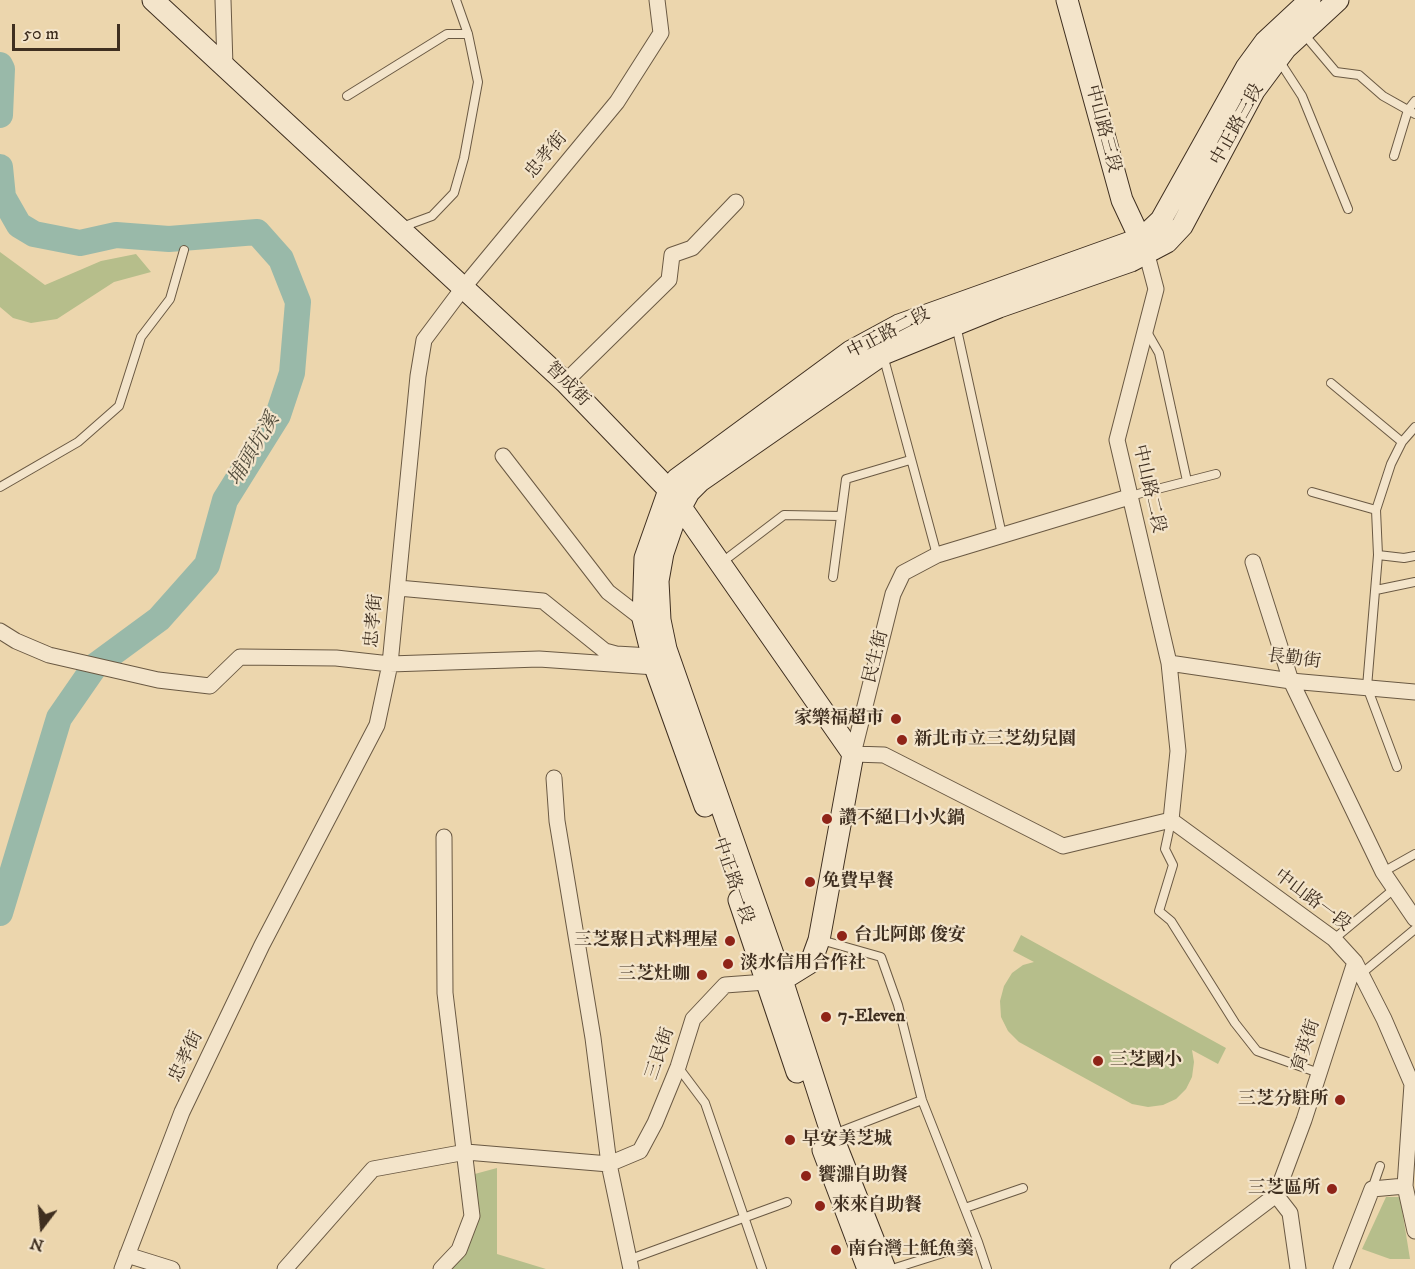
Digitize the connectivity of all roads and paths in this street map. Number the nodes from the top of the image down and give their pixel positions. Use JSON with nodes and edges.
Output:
{"nodes":[{"id":1,"x":153,"y":0,"type":"edge"},
{"id":2,"x":223,"y":0,"type":"edge"},
{"id":3,"x":456,"y":0,"type":"edge"},
{"id":4,"x":657,"y":0,"type":"edge"},
{"id":5,"x":1067,"y":0,"type":"edge"},
{"id":6,"x":1310,"y":0,"type":"edge"},
{"id":7,"x":1338,"y":0,"type":"edge"},
{"id":8,"x":1303,"y":32,"type":"junction"},
{"id":9,"x":468,"y":34,"type":"junction"},
{"id":10,"x":1278,"y":58,"type":"junction"},
{"id":11,"x":225,"y":66,"type":"junction"},
{"id":12,"x":347,"y":96,"type":"dead end"},
{"id":13,"x":1415,"y":101,"type":"edge"},
{"id":14,"x":1411,"y":112,"type":"edge"},
{"id":15,"x":1394,"y":156,"type":"dead end"},
{"id":16,"x":736,"y":202,"type":"dead end"},
{"id":17,"x":1348,"y":209,"type":"dead end"},
{"id":18,"x":401,"y":228,"type":"junction"},
{"id":19,"x":1144,"y":246,"type":"junction"},
{"id":20,"x":184,"y":250,"type":"dead end"},
{"id":21,"x":463,"y":288,"type":"junction"},
{"id":22,"x":955,"y":324,"type":"junction"},
{"id":23,"x":1145,"y":328,"type":"junction"},
{"id":24,"x":880,"y":345,"type":"junction"},
{"id":25,"x":565,"y":382,"type":"junction"},
{"id":26,"x":1331,"y":384,"type":"dead end"},
{"id":27,"x":1415,"y":427,"type":"edge"},
{"id":28,"x":1402,"y":441,"type":"junction"},
{"id":29,"x":503,"y":456,"type":"dead end"},
{"id":30,"x":910,"y":460,"type":"junction"},
{"id":31,"x":1216,"y":474,"type":"dead end"},
{"id":32,"x":1187,"y":481,"type":"junction"},
{"id":33,"x":0,"y":487,"type":"edge"},
{"id":34,"x":1312,"y":492,"type":"dead end"},
{"id":35,"x":1129,"y":497,"type":"junction"},
{"id":36,"x":676,"y":498,"type":"junction"},
{"id":37,"x":1376,"y":510,"type":"junction"},
{"id":38,"x":841,"y":516,"type":"junction"},
{"id":39,"x":1002,"y":535,"type":"junction"},
{"id":40,"x":937,"y":555,"type":"junction"},
{"id":41,"x":1378,"y":555,"type":"junction"},
{"id":42,"x":1415,"y":556,"type":"edge"},
{"id":43,"x":1253,"y":562,"type":"dead end"},
{"id":44,"x":721,"y":563,"type":"junction"},
{"id":45,"x":833,"y":577,"type":"dead end"},
{"id":46,"x":1415,"y":582,"type":"edge"},
{"id":47,"x":398,"y":588,"type":"junction"},
{"id":48,"x":1376,"y":590,"type":"junction"},
{"id":49,"x":652,"y":620,"type":"junction"},
{"id":50,"x":0,"y":631,"type":"edge"},
{"id":51,"x":653,"y":662,"type":"junction"},
{"id":52,"x":1169,"y":663,"type":"junction"},
{"id":53,"x":390,"y":664,"type":"junction"},
{"id":54,"x":1291,"y":681,"type":"junction"},
{"id":55,"x":1367,"y":687,"type":"junction"},
{"id":56,"x":1415,"y":692,"type":"edge"},
{"id":57,"x":854,"y":754,"type":"junction"},
{"id":58,"x":1397,"y":767,"type":"dead end"},
{"id":59,"x":554,"y":778,"type":"dead end"},
{"id":60,"x":1171,"y":820,"type":"junction"},
{"id":61,"x":444,"y":837,"type":"dead end"},
{"id":62,"x":1415,"y":854,"type":"edge"},
{"id":63,"x":1383,"y":872,"type":"junction"},
{"id":64,"x":1394,"y":889,"type":"junction"},
{"id":65,"x":1415,"y":919,"type":"edge"},
{"id":66,"x":1415,"y":929,"type":"edge"},
{"id":67,"x":1334,"y":939,"type":"junction"},
{"id":68,"x":819,"y":940,"type":"junction"},
{"id":69,"x":1358,"y":968,"type":"junction"},
{"id":70,"x":774,"y":981,"type":"junction"},
{"id":71,"x":678,"y":1067,"type":"junction"},
{"id":72,"x":1319,"y":1073,"type":"junction"},
{"id":73,"x":922,"y":1100,"type":"junction"},
{"id":74,"x":832,"y":1135,"type":"junction"},
{"id":75,"x":466,"y":1152,"type":"junction"},
{"id":76,"x":609,"y":1164,"type":"junction"},
{"id":77,"x":1380,"y":1166,"type":"dead end"},
{"id":78,"x":1405,"y":1186,"type":"junction"},
{"id":79,"x":1023,"y":1188,"type":"dead end"},
{"id":80,"x":1372,"y":1189,"type":"junction"},
{"id":81,"x":1275,"y":1195,"type":"junction"},
{"id":82,"x":787,"y":1202,"type":"dead end"},
{"id":83,"x":965,"y":1208,"type":"junction"},
{"id":84,"x":744,"y":1217,"type":"junction"},
{"id":85,"x":1415,"y":1231,"type":"edge"},
{"id":86,"x":978,"y":1242,"type":"junction"},
{"id":87,"x":125,"y":1262,"type":"edge"},
{"id":88,"x":630,"y":1264,"type":"edge"},
{"id":89,"x":172,"y":1269,"type":"edge"},
{"id":90,"x":285,"y":1269,"type":"edge"},
{"id":91,"x":441,"y":1269,"type":"edge"},
{"id":92,"x":762,"y":1269,"type":"edge"},
{"id":93,"x":868,"y":1269,"type":"edge"},
{"id":94,"x":885,"y":1269,"type":"edge"},
{"id":95,"x":892,"y":1269,"type":"edge"},
{"id":96,"x":987,"y":1269,"type":"edge"},
{"id":97,"x":1178,"y":1269,"type":"edge"},
{"id":98,"x":1298,"y":1269,"type":"edge"},
{"id":99,"x":1341,"y":1269,"type":"edge"}],
"edges":[{"from":1,"to":11,"type":"main road","name":"智成街"},
{"from":2,"to":11,"type":"street"},
{"from":3,"to":9,"type":"lane"},
{"from":4,"to":21,"type":"street","name":"忠孝街"},
{"from":5,"to":19,"type":"main road","name":"中山路三段"},
{"from":6,"to":19,"type":"main road","name":"中正路三段"},
{"from":7,"to":8,"type":"main road","name":"中正路三段"},
{"from":8,"to":10,"type":"main road","name":"中正路三段"},
{"from":8,"to":14,"type":"lane"},
{"from":9,"to":12,"type":"lane"},
{"from":9,"to":18,"type":"lane"},
{"from":10,"to":17,"type":"lane"},
{"from":10,"to":19,"type":"main road","name":"中正路三段"},
{"from":11,"to":18,"type":"main road","name":"智成街"},
{"from":13,"to":14,"type":"lane"},
{"from":14,"to":15,"type":"lane"},
{"from":16,"to":25,"type":"street"},
{"from":18,"to":21,"type":"main road","name":"智成街"},
{"from":19,"to":22,"type":"main road","name":"中正路二段"},
{"from":19,"to":23,"type":"street","name":"中山路二段"},
{"from":19,"to":24,"type":"main road","name":"中正路二段"},
{"from":20,"to":33,"type":"lane"},
{"from":21,"to":25,"type":"main road","name":"智成街"},
{"from":21,"to":47,"type":"street","name":"忠孝街"},
{"from":22,"to":24,"type":"main road","name":"中正路二段"},
{"from":22,"to":39,"type":"lane"},
{"from":23,"to":32,"type":"lane"},
{"from":23,"to":35,"type":"street","name":"中山路二段"},
{"from":24,"to":30,"type":"lane"},
{"from":24,"to":36,"type":"main road","name":"中正路二段"},
{"from":25,"to":36,"type":"main road","name":"智成街"},
{"from":26,"to":28,"type":"lane"},
{"from":27,"to":28,"type":"lane"},
{"from":28,"to":37,"type":"lane"},
{"from":29,"to":49,"type":"street"},
{"from":30,"to":38,"type":"lane"},
{"from":30,"to":40,"type":"lane"},
{"from":31,"to":32,"type":"lane"},
{"from":32,"to":35,"type":"lane"},
{"from":34,"to":37,"type":"lane"},
{"from":35,"to":39,"type":"street","name":"民生街"},
{"from":35,"to":52,"type":"street","name":"中山路二段"},
{"from":36,"to":44,"type":"main road","name":"智成街"},
{"from":36,"to":49,"type":"main road","name":"中正路一段"},
{"from":37,"to":41,"type":"lane"},
{"from":38,"to":44,"type":"lane"},
{"from":38,"to":45,"type":"lane"},
{"from":39,"to":40,"type":"street","name":"民生街"},
{"from":40,"to":57,"type":"street","name":"民生街"},
{"from":41,"to":42,"type":"lane"},
{"from":41,"to":48,"type":"lane"},
{"from":43,"to":54,"type":"street"},
{"from":44,"to":57,"type":"main road","name":"智成街"},
{"from":46,"to":48,"type":"lane"},
{"from":47,"to":51,"type":"street"},
{"from":47,"to":53,"type":"street","name":"忠孝街"},
{"from":48,"to":55,"type":"lane"},
{"from":49,"to":51,"type":"main road","name":"中正路一段"},
{"from":49,"to":70,"type":"main road","name":"中正路一段"},
{"from":50,"to":53,"type":"street"},
{"from":51,"to":53,"type":"street"},
{"from":51,"to":70,"type":"main road","name":"中正路一段"},
{"from":52,"to":54,"type":"street","name":"長勤街"},
{"from":52,"to":60,"type":"street"},
{"from":53,"to":87,"type":"street","name":"忠孝街"},
{"from":54,"to":55,"type":"street","name":"長勤街"},
{"from":54,"to":63,"type":"street"},
{"from":55,"to":56,"type":"street","name":"長勤街"},
{"from":55,"to":58,"type":"lane"},
{"from":57,"to":60,"type":"street"},
{"from":57,"to":68,"type":"main road","name":"民生街"},
{"from":59,"to":76,"type":"street"},
{"from":60,"to":67,"type":"street","name":"中山路一段"},
{"from":60,"to":72,"type":"lane"},
{"from":61,"to":75,"type":"street"},
{"from":62,"to":63,"type":"lane"},
{"from":63,"to":64,"type":"street"},
{"from":64,"to":65,"type":"street"},
{"from":64,"to":67,"type":"lane"},
{"from":66,"to":69,"type":"lane"},
{"from":67,"to":69,"type":"street","name":"中山路一段"},
{"from":68,"to":70,"type":"main road","name":"民生街"},
{"from":68,"to":73,"type":"lane"},
{"from":69,"to":72,"type":"street","name":"育英街"},
{"from":69,"to":78,"type":"street","name":"中山路一段"},
{"from":70,"to":71,"type":"street","name":"三民街"},
{"from":70,"to":74,"type":"main road","name":"中正路一段"},
{"from":70,"to":93,"type":"main road","name":"中正路一段"},
{"from":71,"to":76,"type":"street","name":"三民街"},
{"from":71,"to":84,"type":"lane"},
{"from":72,"to":81,"type":"street","name":"育英街"},
{"from":73,"to":74,"type":"lane"},
{"from":73,"to":83,"type":"lane"},
{"from":74,"to":94,"type":"main road","name":"中正路一段"},
{"from":75,"to":76,"type":"street"},
{"from":75,"to":90,"type":"street"},
{"from":75,"to":91,"type":"street"},
{"from":76,"to":88,"type":"street"},
{"from":77,"to":80,"type":"lane"},
{"from":78,"to":80,"type":"street"},
{"from":78,"to":85,"type":"street","name":"中山路一段"},
{"from":79,"to":83,"type":"lane"},
{"from":80,"to":99,"type":"street"},
{"from":81,"to":97,"type":"street"},
{"from":81,"to":98,"type":"street"},
{"from":82,"to":84,"type":"lane"},
{"from":83,"to":86,"type":"lane"},
{"from":84,"to":88,"type":"lane"},
{"from":84,"to":92,"type":"lane"},
{"from":86,"to":95,"type":"lane"},
{"from":86,"to":96,"type":"lane"},
{"from":87,"to":89,"type":"street"}]}
